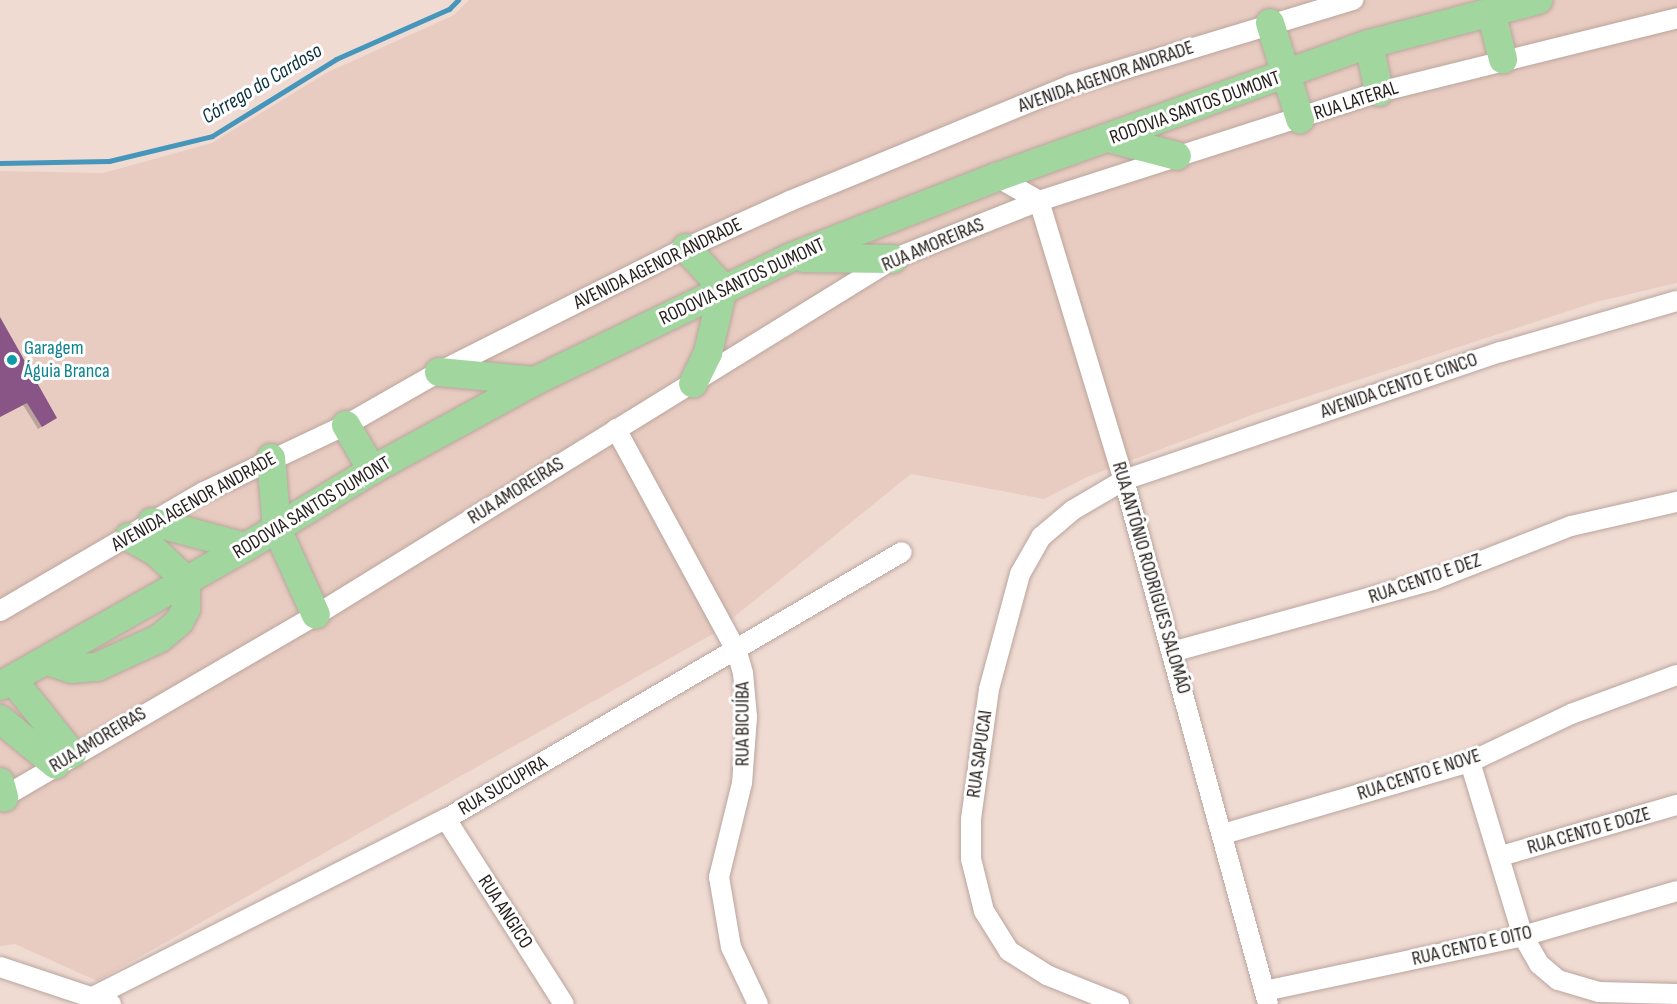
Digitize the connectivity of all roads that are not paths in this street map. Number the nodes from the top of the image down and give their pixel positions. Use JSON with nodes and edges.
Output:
{"nodes":[{"id":1,"x":1353,"y":0,"type":"edge"},
{"id":2,"x":1538,"y":0,"type":"edge"},
{"id":3,"x":1491,"y":12,"type":"junction"},
{"id":4,"x":1677,"y":18,"type":"edge"},
{"id":5,"x":1270,"y":23,"type":"junction"},
{"id":6,"x":1369,"y":44,"type":"junction"},
{"id":7,"x":1503,"y":59,"type":"junction"},
{"id":8,"x":1285,"y":76,"type":"junction"},
{"id":9,"x":1379,"y":92,"type":"junction"},
{"id":10,"x":1300,"y":119,"type":"junction"},
{"id":11,"x":1112,"y":139,"type":"junction"},
{"id":12,"x":1177,"y":156,"type":"junction"},
{"id":13,"x":997,"y":177,"type":"junction"},
{"id":14,"x":1039,"y":201,"type":"junction"},
{"id":15,"x":686,"y":248,"type":"junction"},
{"id":16,"x":789,"y":258,"type":"junction"},
{"id":17,"x":893,"y":259,"type":"junction"},
{"id":18,"x":723,"y":288,"type":"junction"},
{"id":19,"x":1677,"y":301,"type":"edge"},
{"id":20,"x":439,"y":372,"type":"junction"},
{"id":21,"x":535,"y":381,"type":"junction"},
{"id":22,"x":693,"y":384,"type":"junction"},
{"id":23,"x":346,"y":425,"type":"junction"},
{"id":24,"x":616,"y":429,"type":"junction"},
{"id":25,"x":271,"y":458,"type":"junction"},
{"id":26,"x":372,"y":470,"type":"junction"},
{"id":27,"x":1124,"y":480,"type":"junction"},
{"id":28,"x":1677,"y":502,"type":"edge"},
{"id":29,"x":152,"y":522,"type":"junction"},
{"id":30,"x":277,"y":529,"type":"junction"},
{"id":31,"x":129,"y":537,"type":"junction"},
{"id":32,"x":246,"y":548,"type":"junction"},
{"id":33,"x":902,"y":552,"type":"dead end"},
{"id":34,"x":186,"y":580,"type":"junction"},
{"id":35,"x":0,"y":611,"type":"edge"},
{"id":36,"x":316,"y":615,"type":"junction"},
{"id":37,"x":737,"y":652,"type":"junction"},
{"id":38,"x":1172,"y":652,"type":"junction"},
{"id":39,"x":47,"y":661,"type":"junction"},
{"id":40,"x":1677,"y":675,"type":"edge"},
{"id":41,"x":6,"y":683,"type":"edge"},
{"id":42,"x":0,"y":719,"type":"edge"},
{"id":43,"x":64,"y":760,"type":"junction"},
{"id":44,"x":1470,"y":762,"type":"junction"},
{"id":45,"x":1,"y":793,"type":"edge"},
{"id":46,"x":1677,"y":805,"type":"edge"},
{"id":47,"x":446,"y":819,"type":"junction"},
{"id":48,"x":1223,"y":834,"type":"junction"},
{"id":49,"x":1501,"y":856,"type":"junction"},
{"id":50,"x":1677,"y":891,"type":"edge"},
{"id":51,"x":1523,"y":936,"type":"junction"},
{"id":52,"x":0,"y":967,"type":"edge"},
{"id":53,"x":1677,"y":994,"type":"edge"},
{"id":54,"x":91,"y":998,"type":"junction"},
{"id":55,"x":1266,"y":998,"type":"edge"},
{"id":56,"x":111,"y":1004,"type":"edge"},
{"id":57,"x":564,"y":1004,"type":"edge"},
{"id":58,"x":758,"y":1004,"type":"edge"},
{"id":59,"x":1119,"y":1004,"type":"edge"}],
"edges":[{"from":1,"to":5,"type":"street","name":"AVENIDA AGENOR ANDRADE"},
{"from":2,"to":3,"type":"highway","name":"RODOVIA SANTOS DUMONT"},
{"from":3,"to":6,"type":"highway","name":"RODOVIA SANTOS DUMONT"},
{"from":3,"to":7,"type":"highway"},
{"from":4,"to":7,"type":"street","name":"RUA LATERAL"},
{"from":5,"to":8,"type":"highway"},
{"from":5,"to":15,"type":"street","name":"AVENIDA AGENOR ANDRADE"},
{"from":6,"to":8,"type":"highway","name":"RODOVIA SANTOS DUMONT"},
{"from":6,"to":9,"type":"highway"},
{"from":7,"to":9,"type":"street","name":"RUA LATERAL"},
{"from":8,"to":10,"type":"highway"},
{"from":8,"to":11,"type":"highway","name":"RODOVIA SANTOS DUMONT"},
{"from":9,"to":10,"type":"street","name":"RUA LATERAL"},
{"from":10,"to":12,"type":"street","name":"RUA LATERAL"},
{"from":11,"to":12,"type":"highway"},
{"from":11,"to":13,"type":"highway","name":"RODOVIA SANTOS DUMONT"},
{"from":12,"to":14,"type":"street","name":"RUA LATERAL"},
{"from":13,"to":14,"type":"street"},
{"from":13,"to":16,"type":"highway","name":"RODOVIA SANTOS DUMONT"},
{"from":14,"to":17,"type":"street","name":"RUA AMOREIRAS"},
{"from":14,"to":27,"type":"street","name":"RUA ANTÔNIO RODRIGUES SALOMÃO"},
{"from":15,"to":18,"type":"highway"},
{"from":15,"to":20,"type":"street","name":"AVENIDA AGENOR ANDRADE"},
{"from":16,"to":17,"type":"highway"},
{"from":16,"to":18,"type":"highway","name":"RODOVIA SANTOS DUMONT"},
{"from":17,"to":22,"type":"street","name":"RUA AMOREIRAS"},
{"from":18,"to":21,"type":"highway","name":"RODOVIA SANTOS DUMONT"},
{"from":18,"to":22,"type":"highway"},
{"from":19,"to":27,"type":"street","name":"AVENIDA CENTO E CINCO"},
{"from":20,"to":21,"type":"highway"},
{"from":20,"to":23,"type":"street","name":"AVENIDA AGENOR ANDRADE"},
{"from":21,"to":26,"type":"highway","name":"RODOVIA SANTOS DUMONT"},
{"from":22,"to":24,"type":"street","name":"RUA AMOREIRAS"},
{"from":23,"to":25,"type":"street","name":"AVENIDA AGENOR ANDRADE"},
{"from":23,"to":26,"type":"highway"},
{"from":24,"to":36,"type":"street","name":"RUA AMOREIRAS"},
{"from":24,"to":37,"type":"street","name":"RUA BICUÍBA"},
{"from":25,"to":29,"type":"street","name":"AVENIDA AGENOR ANDRADE"},
{"from":25,"to":30,"type":"highway"},
{"from":26,"to":30,"type":"highway","name":"RODOVIA SANTOS DUMONT"},
{"from":27,"to":38,"type":"street","name":"RUA ANTÔNIO RODRIGUES SALOMÃO"},
{"from":27,"to":59,"type":"street","name":"RUA SAPUCAI"},
{"from":28,"to":38,"type":"street","name":"RUA CENTO E DEZ"},
{"from":29,"to":31,"type":"street","name":"AVENIDA AGENOR ANDRADE"},
{"from":29,"to":32,"type":"highway"},
{"from":30,"to":32,"type":"highway","name":"RODOVIA SANTOS DUMONT"},
{"from":30,"to":36,"type":"highway"},
{"from":31,"to":34,"type":"highway"},
{"from":31,"to":35,"type":"street","name":"AVENIDA AGENOR ANDRADE"},
{"from":32,"to":34,"type":"highway","name":"RODOVIA SANTOS DUMONT"},
{"from":33,"to":37,"type":"street","name":"RUA SUCUPIRA"},
{"from":34,"to":39,"type":"highway","name":"RODOVIA SANTOS DUMONT"},
{"from":34,"to":39,"type":"highway"},
{"from":36,"to":43,"type":"street","name":"RUA AMOREIRAS"},
{"from":37,"to":47,"type":"street","name":"RUA SUCUPIRA"},
{"from":37,"to":58,"type":"street","name":"RUA BICUÍBA"},
{"from":38,"to":48,"type":"street","name":"RUA ANTÔNIO RODRIGUES SALOMÃO"},
{"from":39,"to":41,"type":"highway","name":"RODOVIA SANTOS DUMONT"},
{"from":40,"to":44,"type":"street","name":"RUA CENTO E NOVE"},
{"from":41,"to":43,"type":"highway"},
{"from":42,"to":43,"type":"highway"},
{"from":43,"to":45,"type":"street","name":"RUA AMOREIRAS"},
{"from":44,"to":48,"type":"street","name":"RUA CENTO E NOVE"},
{"from":44,"to":49,"type":"street"},
{"from":46,"to":49,"type":"street","name":"RUA CENTO E DOZE"},
{"from":47,"to":54,"type":"street","name":"RUA SUCUPIRA"},
{"from":47,"to":57,"type":"street","name":"RUA ANGICO"},
{"from":48,"to":55,"type":"street","name":"RUA ANTÔNIO RODRIGUES SALOMÃO"},
{"from":49,"to":51,"type":"street"},
{"from":50,"to":51,"type":"street","name":"RUA CENTO E OITO"},
{"from":51,"to":53,"type":"street"},
{"from":51,"to":55,"type":"street","name":"RUA CENTO E OITO"},
{"from":52,"to":54,"type":"street"},
{"from":54,"to":56,"type":"street"}]}
